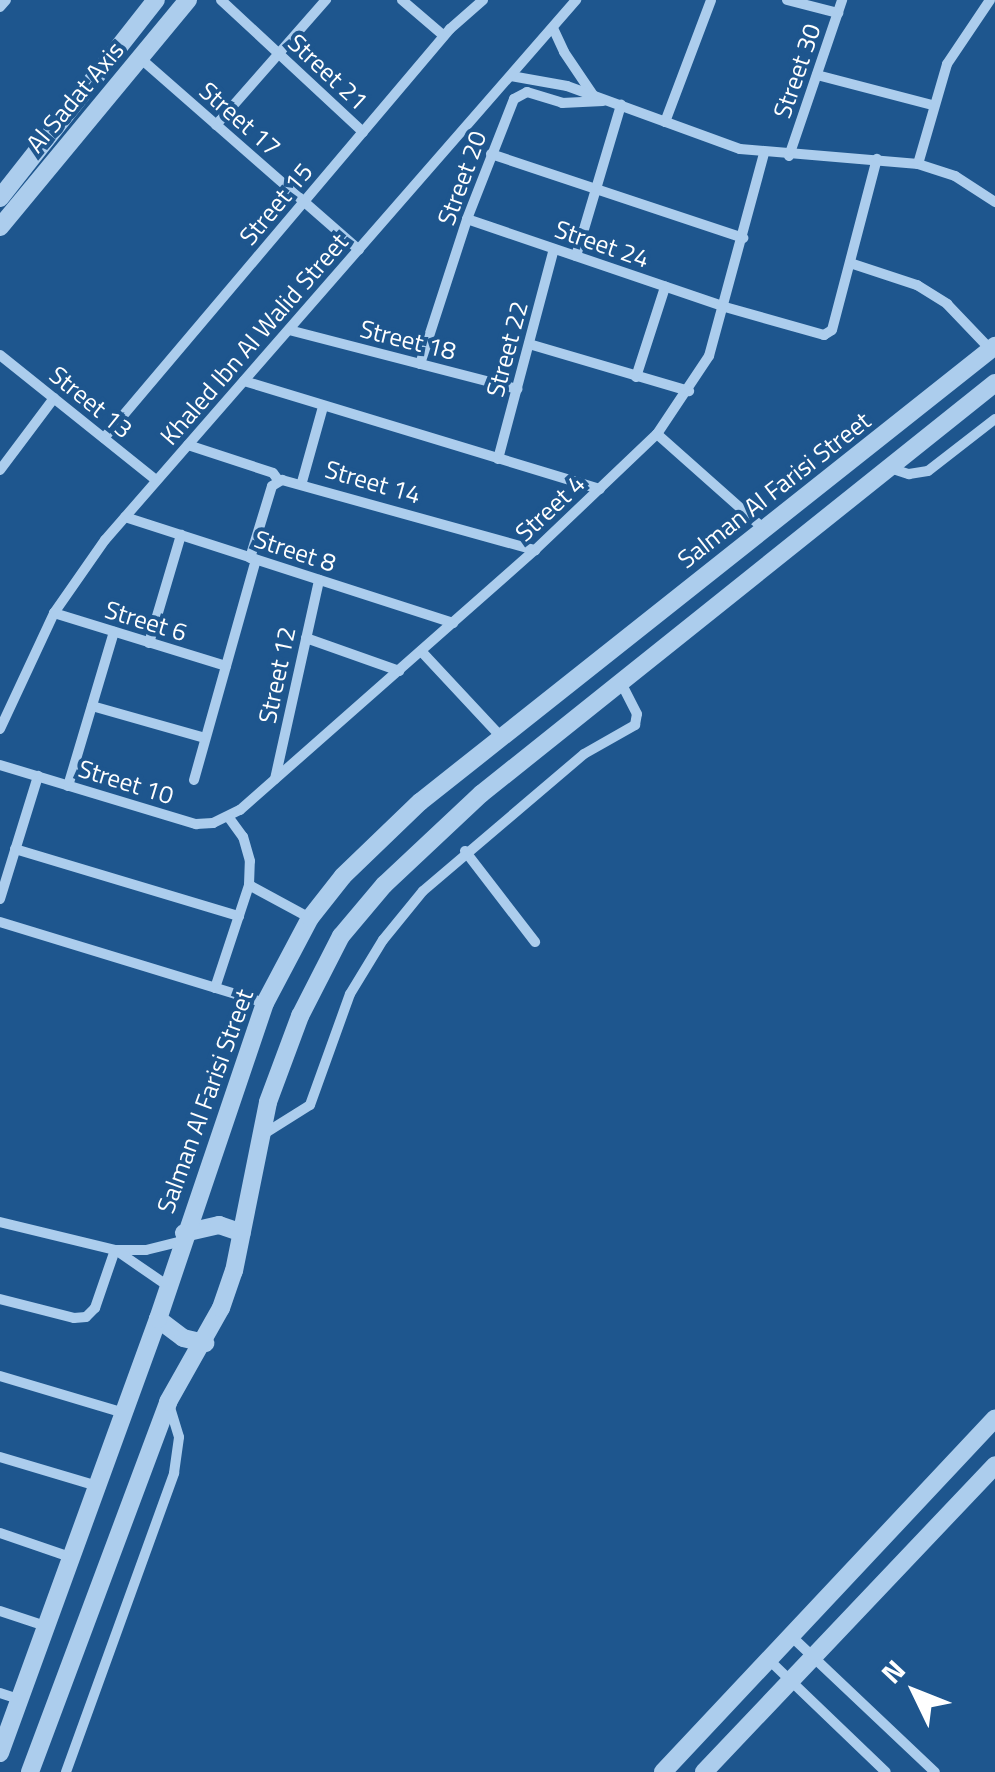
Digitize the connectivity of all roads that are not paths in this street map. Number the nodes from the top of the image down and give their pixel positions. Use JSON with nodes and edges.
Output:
{"nodes":[{"id":1,"x":6,"y":0,"type":"edge"},
{"id":2,"x":156,"y":0,"type":"edge"},
{"id":3,"x":188,"y":0,"type":"edge"},
{"id":4,"x":221,"y":0,"type":"edge"},
{"id":5,"x":326,"y":0,"type":"edge"},
{"id":6,"x":402,"y":0,"type":"edge"},
{"id":7,"x":483,"y":0,"type":"edge"},
{"id":8,"x":576,"y":0,"type":"edge"},
{"id":9,"x":711,"y":0,"type":"edge"},
{"id":10,"x":787,"y":0,"type":"edge"},
{"id":11,"x":842,"y":0,"type":"edge"},
{"id":12,"x":990,"y":0,"type":"edge"},
{"id":13,"x":0,"y":7,"type":"edge"},
{"id":14,"x":838,"y":13,"type":"junction"},
{"id":15,"x":140,"y":20,"type":"junction"},
{"id":16,"x":554,"y":28,"type":"junction"},
{"id":17,"x":159,"y":35,"type":"junction"},
{"id":18,"x":444,"y":36,"type":"junction"},
{"id":19,"x":279,"y":54,"type":"junction"},
{"id":20,"x":140,"y":58,"type":"junction"},
{"id":21,"x":816,"y":75,"type":"junction"},
{"id":22,"x":511,"y":76,"type":"junction"},
{"id":23,"x":594,"y":96,"type":"junction"},
{"id":24,"x":607,"y":100,"type":"junction"},
{"id":25,"x":621,"y":105,"type":"junction"},
{"id":26,"x":932,"y":105,"type":"junction"},
{"id":27,"x":665,"y":122,"type":"junction"},
{"id":28,"x":216,"y":125,"type":"junction"},
{"id":29,"x":363,"y":132,"type":"junction"},
{"id":30,"x":490,"y":154,"type":"junction"},
{"id":31,"x":764,"y":154,"type":"junction"},
{"id":32,"x":789,"y":156,"type":"junction"},
{"id":33,"x":877,"y":159,"type":"junction"},
{"id":34,"x":918,"y":164,"type":"junction"},
{"id":35,"x":596,"y":190,"type":"junction"},
{"id":36,"x":0,"y":198,"type":"edge"},
{"id":37,"x":304,"y":202,"type":"junction"},
{"id":38,"x":995,"y":202,"type":"edge"},
{"id":39,"x":467,"y":219,"type":"junction"},
{"id":40,"x":0,"y":227,"type":"edge"},
{"id":41,"x":743,"y":238,"type":"junction"},
{"id":42,"x":554,"y":249,"type":"junction"},
{"id":43,"x":359,"y":250,"type":"junction"},
{"id":44,"x":576,"y":256,"type":"junction"},
{"id":45,"x":850,"y":263,"type":"junction"},
{"id":46,"x":665,"y":287,"type":"junction"},
{"id":47,"x":725,"y":307,"type":"junction"},
{"id":48,"x":289,"y":330,"type":"junction"},
{"id":49,"x":529,"y":344,"type":"junction"},
{"id":50,"x":993,"y":348,"type":"edge"},
{"id":51,"x":0,"y":355,"type":"edge"},
{"id":52,"x":420,"y":364,"type":"junction"},
{"id":53,"x":636,"y":377,"type":"junction"},
{"id":54,"x":244,"y":381,"type":"junction"},
{"id":55,"x":995,"y":383,"type":"edge"},
{"id":56,"x":517,"y":389,"type":"junction"},
{"id":57,"x":689,"y":391,"type":"junction"},
{"id":58,"x":54,"y":398,"type":"junction"},
{"id":59,"x":323,"y":407,"type":"junction"},
{"id":60,"x":995,"y":419,"type":"edge"},
{"id":61,"x":657,"y":434,"type":"junction"},
{"id":62,"x":104,"y":438,"type":"junction"},
{"id":63,"x":188,"y":444,"type":"junction"},
{"id":64,"x":498,"y":459,"type":"junction"},
{"id":65,"x":1,"y":467,"type":"edge"},
{"id":66,"x":890,"y":468,"type":"junction"},
{"id":67,"x":156,"y":480,"type":"junction"},
{"id":68,"x":278,"y":480,"type":"junction"},
{"id":69,"x":302,"y":482,"type":"junction"},
{"id":70,"x":600,"y":489,"type":"junction"},
{"id":71,"x":124,"y":517,"type":"junction"},
{"id":72,"x":764,"y":530,"type":"junction"},
{"id":73,"x":181,"y":535,"type":"junction"},
{"id":74,"x":535,"y":550,"type":"junction"},
{"id":75,"x":253,"y":558,"type":"junction"},
{"id":76,"x":319,"y":580,"type":"junction"},
{"id":77,"x":54,"y":613,"type":"junction"},
{"id":78,"x":453,"y":623,"type":"junction"},
{"id":79,"x":114,"y":632,"type":"junction"},
{"id":80,"x":306,"y":638,"type":"junction"},
{"id":81,"x":150,"y":643,"type":"junction"},
{"id":82,"x":422,"y":651,"type":"junction"},
{"id":83,"x":226,"y":666,"type":"junction"},
{"id":84,"x":399,"y":671,"type":"junction"},
{"id":85,"x":621,"y":682,"type":"junction"},
{"id":86,"x":92,"y":706,"type":"junction"},
{"id":87,"x":3,"y":708,"type":"edge"},
{"id":88,"x":0,"y":729,"type":"edge"},
{"id":89,"x":206,"y":738,"type":"junction"},
{"id":90,"x":502,"y":738,"type":"junction"},
{"id":91,"x":0,"y":765,"type":"edge"},
{"id":92,"x":38,"y":776,"type":"junction"},
{"id":93,"x":194,"y":780,"type":"dead end"},
{"id":94,"x":275,"y":780,"type":"junction"},
{"id":95,"x":68,"y":786,"type":"junction"},
{"id":96,"x":229,"y":818,"type":"junction"},
{"id":97,"x":15,"y":849,"type":"junction"},
{"id":98,"x":465,"y":851,"type":"junction"},
{"id":99,"x":249,"y":885,"type":"junction"},
{"id":100,"x":0,"y":899,"type":"edge"},
{"id":101,"x":239,"y":916,"type":"junction"},
{"id":102,"x":310,"y":918,"type":"junction"},
{"id":103,"x":0,"y":922,"type":"edge"},
{"id":104,"x":535,"y":942,"type":"dead end"},
{"id":105,"x":215,"y":988,"type":"junction"},
{"id":106,"x":265,"y":1003,"type":"junction"},
{"id":107,"x":258,"y":1137,"type":"junction"},
{"id":108,"x":0,"y":1222,"type":"edge"},
{"id":109,"x":242,"y":1233,"type":"junction"},
{"id":110,"x":183,"y":1237,"type":"junction"},
{"id":111,"x":115,"y":1250,"type":"junction"},
{"id":112,"x":168,"y":1286,"type":"junction"},
{"id":113,"x":0,"y":1300,"type":"edge"},
{"id":114,"x":158,"y":1319,"type":"junction"},
{"id":115,"x":204,"y":1343,"type":"junction"},
{"id":116,"x":0,"y":1376,"type":"edge"},
{"id":117,"x":168,"y":1402,"type":"junction"},
{"id":118,"x":124,"y":1414,"type":"junction"},
{"id":119,"x":995,"y":1418,"type":"edge"},
{"id":120,"x":0,"y":1457,"type":"edge"},
{"id":121,"x":995,"y":1465,"type":"edge"},
{"id":122,"x":97,"y":1486,"type":"junction"},
{"id":123,"x":0,"y":1534,"type":"edge"},
{"id":124,"x":70,"y":1558,"type":"junction"},
{"id":125,"x":0,"y":1611,"type":"edge"},
{"id":126,"x":46,"y":1626,"type":"junction"},
{"id":127,"x":790,"y":1636,"type":"junction"},
{"id":128,"x":812,"y":1656,"type":"junction"},
{"id":129,"x":768,"y":1659,"type":"junction"},
{"id":130,"x":790,"y":1680,"type":"junction"},
{"id":131,"x":0,"y":1693,"type":"edge"},
{"id":132,"x":19,"y":1699,"type":"junction"},
{"id":133,"x":0,"y":1753,"type":"edge"},
{"id":134,"x":30,"y":1772,"type":"edge"},
{"id":135,"x":66,"y":1772,"type":"edge"},
{"id":136,"x":663,"y":1772,"type":"edge"},
{"id":137,"x":704,"y":1772,"type":"edge"},
{"id":138,"x":886,"y":1772,"type":"edge"},
{"id":139,"x":935,"y":1772,"type":"edge"}],
"edges":[{"from":1,"to":13,"type":"street"},
{"from":2,"to":15,"type":"street","name":"Al Sadat Axis"},
{"from":3,"to":17,"type":"street","name":"Al Sadat Axis"},
{"from":4,"to":19,"type":"street","name":"Street 21"},
{"from":5,"to":19,"type":"street"},
{"from":6,"to":18,"type":"street"},
{"from":7,"to":18,"type":"street","name":"Street 15"},
{"from":8,"to":16,"type":"street","name":"Khaled Ibn Al Walid Street"},
{"from":9,"to":27,"type":"street"},
{"from":10,"to":14,"type":"street"},
{"from":11,"to":14,"type":"street","name":"Street 30"},
{"from":12,"to":26,"type":"street"},
{"from":14,"to":21,"type":"street","name":"Street 30"},
{"from":15,"to":17,"type":"street"},
{"from":15,"to":36,"type":"street","name":"Al Sadat Axis"},
{"from":16,"to":22,"type":"street","name":"Khaled Ibn Al Walid Street"},
{"from":16,"to":23,"type":"street"},
{"from":17,"to":20,"type":"street","name":"Al Sadat Axis"},
{"from":18,"to":29,"type":"street","name":"Street 15"},
{"from":19,"to":28,"type":"street"},
{"from":19,"to":29,"type":"street","name":"Street 21"},
{"from":20,"to":28,"type":"street","name":"Street 17"},
{"from":20,"to":40,"type":"street","name":"Al Sadat Axis"},
{"from":21,"to":26,"type":"street"},
{"from":21,"to":32,"type":"street","name":"Street 30"},
{"from":22,"to":23,"type":"street"},
{"from":22,"to":43,"type":"street","name":"Khaled Ibn Al Walid Street"},
{"from":23,"to":24,"type":"street"},
{"from":24,"to":25,"type":"street"},
{"from":24,"to":30,"type":"street","name":"Street 20"},
{"from":25,"to":27,"type":"street"},
{"from":25,"to":35,"type":"street"},
{"from":26,"to":34,"type":"street"},
{"from":27,"to":31,"type":"street"},
{"from":28,"to":37,"type":"street","name":"Street 17"},
{"from":29,"to":37,"type":"street","name":"Street 15"},
{"from":30,"to":35,"type":"street"},
{"from":30,"to":39,"type":"street","name":"Street 20"},
{"from":31,"to":32,"type":"street"},
{"from":31,"to":41,"type":"street","name":"Street 4"},
{"from":32,"to":33,"type":"street"},
{"from":33,"to":34,"type":"street"},
{"from":33,"to":45,"type":"street"},
{"from":34,"to":38,"type":"street"},
{"from":35,"to":41,"type":"street"},
{"from":35,"to":44,"type":"street"},
{"from":37,"to":43,"type":"street","name":"Street 17"},
{"from":37,"to":62,"type":"street","name":"Street 15"},
{"from":39,"to":42,"type":"street","name":"Street 24"},
{"from":39,"to":52,"type":"street","name":"Street 20"},
{"from":41,"to":47,"type":"street","name":"Street 4"},
{"from":42,"to":44,"type":"street","name":"Street 24"},
{"from":42,"to":49,"type":"street","name":"Street 22"},
{"from":43,"to":48,"type":"street","name":"Khaled Ibn Al Walid Street"},
{"from":44,"to":46,"type":"street","name":"Street 24"},
{"from":45,"to":47,"type":"street","name":"Street 24"},
{"from":45,"to":50,"type":"street"},
{"from":46,"to":47,"type":"street","name":"Street 24"},
{"from":46,"to":53,"type":"street"},
{"from":47,"to":57,"type":"street","name":"Street 4"},
{"from":48,"to":52,"type":"street","name":"Street 18"},
{"from":48,"to":54,"type":"street","name":"Khaled Ibn Al Walid Street"},
{"from":49,"to":53,"type":"street"},
{"from":49,"to":56,"type":"street","name":"Street 22"},
{"from":50,"to":72,"type":"street","name":"Salman Al Farisi Street"},
{"from":51,"to":58,"type":"street","name":"Street 13"},
{"from":52,"to":56,"type":"street","name":"Street 18"},
{"from":53,"to":57,"type":"street"},
{"from":54,"to":59,"type":"street"},
{"from":54,"to":63,"type":"street","name":"Khaled Ibn Al Walid Street"},
{"from":55,"to":66,"type":"street"},
{"from":56,"to":64,"type":"street","name":"Street 22"},
{"from":57,"to":61,"type":"street","name":"Street 4"},
{"from":58,"to":62,"type":"street","name":"Street 13"},
{"from":58,"to":65,"type":"street"},
{"from":59,"to":64,"type":"street"},
{"from":59,"to":69,"type":"street"},
{"from":60,"to":66,"type":"street"},
{"from":61,"to":70,"type":"street","name":"Street 4"},
{"from":61,"to":72,"type":"street"},
{"from":62,"to":67,"type":"street","name":"Street 13"},
{"from":63,"to":67,"type":"street","name":"Khaled Ibn Al Walid Street"},
{"from":63,"to":68,"type":"street"},
{"from":64,"to":70,"type":"street"},
{"from":66,"to":85,"type":"street"},
{"from":67,"to":71,"type":"street","name":"Khaled Ibn Al Walid Street"},
{"from":68,"to":69,"type":"street","name":"Street 14"},
{"from":68,"to":75,"type":"street"},
{"from":69,"to":74,"type":"street","name":"Street 14"},
{"from":70,"to":74,"type":"street","name":"Street 4"},
{"from":71,"to":73,"type":"street","name":"Street 8"},
{"from":71,"to":77,"type":"street","name":"Khaled Ibn Al Walid Street"},
{"from":72,"to":90,"type":"street","name":"Salman Al Farisi Street"},
{"from":73,"to":75,"type":"street","name":"Street 8"},
{"from":73,"to":81,"type":"street"},
{"from":74,"to":78,"type":"street","name":"Street 4"},
{"from":75,"to":76,"type":"street","name":"Street 8"},
{"from":75,"to":83,"type":"street"},
{"from":76,"to":78,"type":"street","name":"Street 8"},
{"from":76,"to":80,"type":"street","name":"Street 12"},
{"from":77,"to":79,"type":"street","name":"Street 6"},
{"from":77,"to":87,"type":"street","name":"Khaled Ibn Al Walid Street"},
{"from":78,"to":82,"type":"street","name":"Street 4"},
{"from":79,"to":81,"type":"street","name":"Street 6"},
{"from":79,"to":86,"type":"street"},
{"from":80,"to":84,"type":"street"},
{"from":80,"to":94,"type":"street","name":"Street 12"},
{"from":81,"to":83,"type":"street","name":"Street 6"},
{"from":82,"to":84,"type":"street","name":"Street 4"},
{"from":82,"to":90,"type":"street"},
{"from":83,"to":89,"type":"street"},
{"from":84,"to":94,"type":"street","name":"Street 4"},
{"from":85,"to":98,"type":"street"},
{"from":85,"to":107,"type":"street"},
{"from":86,"to":89,"type":"street"},
{"from":86,"to":95,"type":"street"},
{"from":87,"to":88,"type":"street","name":"Khaled Ibn Al Walid Street"},
{"from":89,"to":93,"type":"street"},
{"from":90,"to":102,"type":"street","name":"Salman Al Farisi Street"},
{"from":91,"to":92,"type":"street","name":"Street 10"},
{"from":92,"to":95,"type":"street","name":"Street 10"},
{"from":92,"to":97,"type":"street"},
{"from":94,"to":96,"type":"street","name":"Street 4"},
{"from":95,"to":96,"type":"street","name":"Street 10"},
{"from":96,"to":99,"type":"street"},
{"from":97,"to":100,"type":"street"},
{"from":97,"to":101,"type":"street"},
{"from":98,"to":104,"type":"street"},
{"from":98,"to":107,"type":"street"},
{"from":99,"to":101,"type":"street"},
{"from":99,"to":102,"type":"street"},
{"from":101,"to":105,"type":"street"},
{"from":102,"to":106,"type":"street","name":"Salman Al Farisi Street"},
{"from":103,"to":105,"type":"street"},
{"from":105,"to":106,"type":"street"},
{"from":106,"to":110,"type":"street","name":"Salman Al Farisi Street"},
{"from":107,"to":109,"type":"street"},
{"from":108,"to":111,"type":"street"},
{"from":109,"to":110,"type":"street"},
{"from":109,"to":115,"type":"street"},
{"from":110,"to":111,"type":"street"},
{"from":110,"to":112,"type":"street","name":"Salman Al Farisi Street"},
{"from":111,"to":112,"type":"street"},
{"from":111,"to":113,"type":"street"},
{"from":112,"to":114,"type":"street","name":"Salman Al Farisi Street"},
{"from":114,"to":115,"type":"street"},
{"from":114,"to":118,"type":"street","name":"Salman Al Farisi Street"},
{"from":115,"to":117,"type":"street"},
{"from":116,"to":118,"type":"street"},
{"from":117,"to":134,"type":"street"},
{"from":117,"to":135,"type":"street"},
{"from":118,"to":122,"type":"street","name":"Salman Al Farisi Street"},
{"from":119,"to":127,"type":"street"},
{"from":120,"to":122,"type":"street"},
{"from":121,"to":128,"type":"street"},
{"from":122,"to":124,"type":"street","name":"Salman Al Farisi Street"},
{"from":123,"to":124,"type":"street"},
{"from":124,"to":126,"type":"street","name":"Salman Al Farisi Street"},
{"from":125,"to":126,"type":"street"},
{"from":126,"to":132,"type":"street","name":"Salman Al Farisi Street"},
{"from":127,"to":128,"type":"street"},
{"from":127,"to":129,"type":"street"},
{"from":128,"to":130,"type":"street"},
{"from":128,"to":139,"type":"street"},
{"from":129,"to":130,"type":"street"},
{"from":129,"to":136,"type":"street"},
{"from":130,"to":137,"type":"street"},
{"from":130,"to":138,"type":"street"},
{"from":131,"to":132,"type":"street"},
{"from":132,"to":133,"type":"street","name":"Salman Al Farisi Street"}]}
